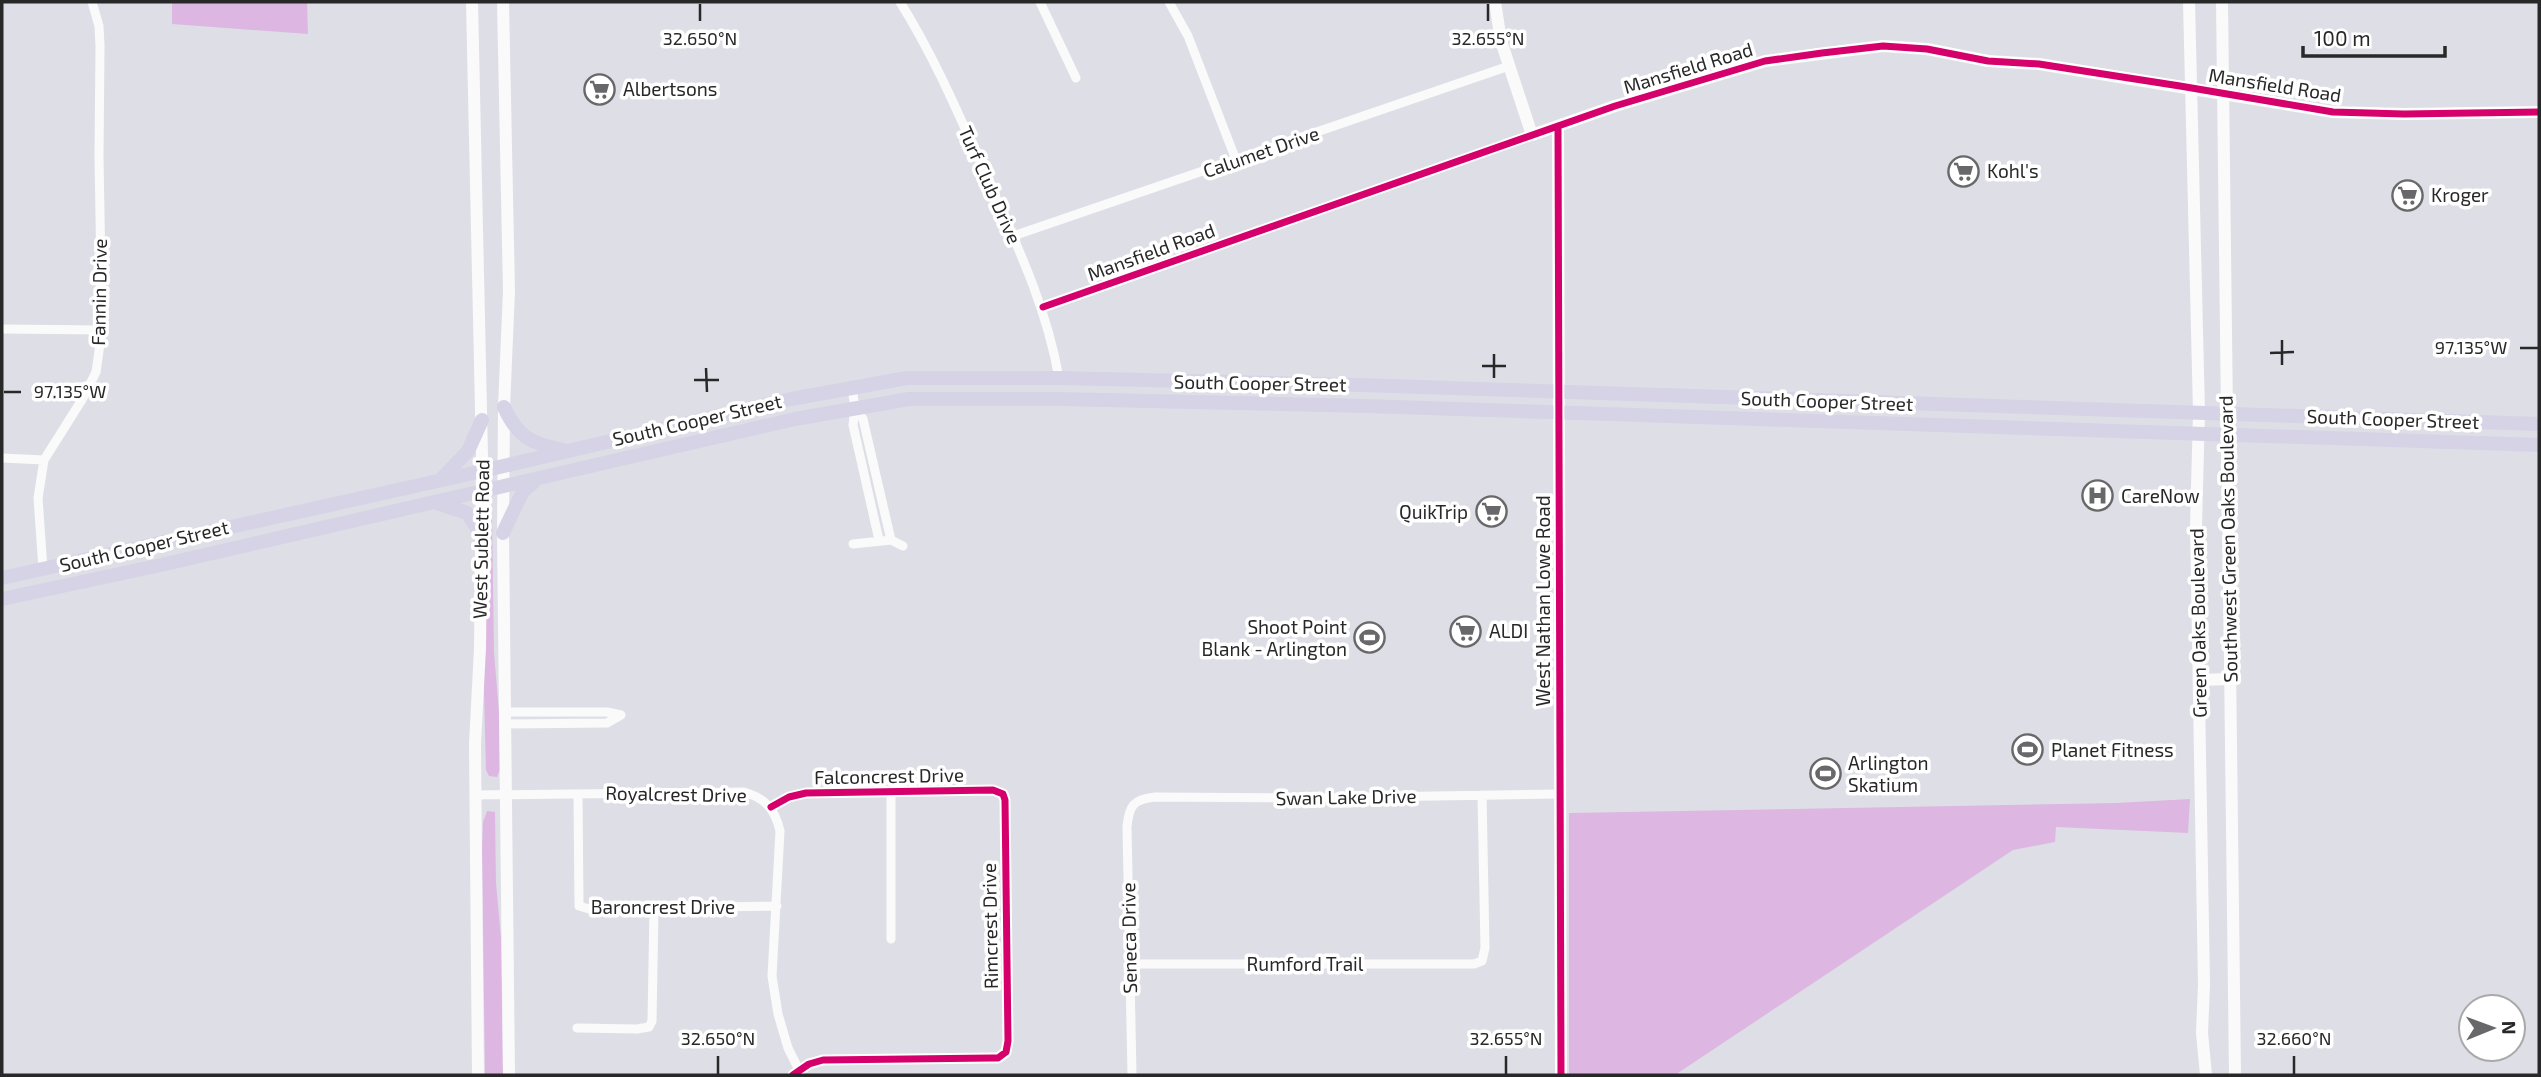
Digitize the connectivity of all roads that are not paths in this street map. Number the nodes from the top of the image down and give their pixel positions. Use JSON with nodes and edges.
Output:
{"nodes":[{"id":1,"x":92,"y":2,"type":"edge"},
{"id":2,"x":472,"y":2,"type":"edge"},
{"id":3,"x":503,"y":2,"type":"edge"},
{"id":4,"x":900,"y":2,"type":"edge"},
{"id":5,"x":1040,"y":2,"type":"edge"},
{"id":6,"x":1169,"y":2,"type":"edge"},
{"id":7,"x":1495,"y":2,"type":"edge"},
{"id":8,"x":2189,"y":2,"type":"edge"},
{"id":9,"x":2222,"y":2,"type":"edge"},
{"id":10,"x":1509,"y":66,"type":"junction"},
{"id":11,"x":1076,"y":78,"type":"dead end"},
{"id":12,"x":2192,"y":88,"type":"junction"},
{"id":13,"x":2222,"y":93,"type":"junction"},
{"id":14,"x":2539,"y":112,"type":"edge"},
{"id":15,"x":1559,"y":126,"type":"junction"},
{"id":16,"x":1532,"y":135,"type":"junction"},
{"id":17,"x":1236,"y":160,"type":"junction"},
{"id":18,"x":1013,"y":236,"type":"junction"},
{"id":19,"x":1043,"y":307,"type":"junction"},
{"id":20,"x":2,"y":329,"type":"edge"},
{"id":21,"x":102,"y":330,"type":"junction"},
{"id":22,"x":1059,"y":378,"type":"junction"},
{"id":23,"x":1289,"y":384,"type":"junction"},
{"id":24,"x":852,"y":388,"type":"junction"},
{"id":25,"x":1559,"y":393,"type":"junction"},
{"id":26,"x":1289,"y":404,"type":"junction"},
{"id":27,"x":504,"y":407,"type":"junction"},
{"id":28,"x":855,"y":408,"type":"junction"},
{"id":29,"x":2199,"y":412,"type":"junction"},
{"id":30,"x":1559,"y":414,"type":"junction"},
{"id":31,"x":2227,"y":414,"type":"junction"},
{"id":32,"x":482,"y":420,"type":"junction"},
{"id":33,"x":2471,"y":421,"type":"junction"},
{"id":34,"x":2539,"y":424,"type":"edge"},
{"id":35,"x":2197,"y":434,"type":"junction"},
{"id":36,"x":2227,"y":435,"type":"junction"},
{"id":37,"x":2470,"y":442,"type":"junction"},
{"id":38,"x":2539,"y":445,"type":"edge"},
{"id":39,"x":568,"y":451,"type":"junction"},
{"id":40,"x":2,"y":458,"type":"edge"},
{"id":41,"x":44,"y":460,"type":"junction"},
{"id":42,"x":503,"y":466,"type":"junction"},
{"id":43,"x":482,"y":470,"type":"junction"},
{"id":44,"x":538,"y":479,"type":"junction"},
{"id":45,"x":440,"y":480,"type":"junction"},
{"id":46,"x":503,"y":487,"type":"junction"},
{"id":47,"x":482,"y":492,"type":"junction"},
{"id":48,"x":436,"y":502,"type":"junction"},
{"id":49,"x":503,"y":533,"type":"junction"},
{"id":50,"x":482,"y":535,"type":"junction"},
{"id":51,"x":879,"y":540,"type":"junction"},
{"id":52,"x":891,"y":540,"type":"junction"},
{"id":53,"x":853,"y":544,"type":"dead end"},
{"id":54,"x":903,"y":546,"type":"dead end"},
{"id":55,"x":43,"y":569,"type":"junction"},
{"id":56,"x":2,"y":578,"type":"edge"},
{"id":57,"x":2,"y":598,"type":"edge"},
{"id":58,"x":2230,"y":679,"type":"junction"},
{"id":59,"x":2199,"y":680,"type":"junction"},
{"id":60,"x":558,"y":712,"type":"junction"},
{"id":61,"x":505,"y":718,"type":"junction"},
{"id":62,"x":558,"y":723,"type":"junction"},
{"id":63,"x":891,"y":792,"type":"junction"},
{"id":64,"x":506,"y":794,"type":"junction"},
{"id":65,"x":578,"y":794,"type":"junction"},
{"id":66,"x":1560,"y":794,"type":"junction"},
{"id":67,"x":475,"y":795,"type":"junction"},
{"id":68,"x":1482,"y":795,"type":"junction"},
{"id":69,"x":1005,"y":800,"type":"joint"},
{"id":70,"x":1133,"y":803,"type":"joint"},
{"id":71,"x":771,"y":807,"type":"junction"},
{"id":72,"x":777,"y":906,"type":"junction"},
{"id":73,"x":654,"y":908,"type":"junction"},
{"id":74,"x":891,"y":939,"type":"dead end"},
{"id":75,"x":1129,"y":964,"type":"junction"},
{"id":76,"x":577,"y":1028,"type":"dead end"},
{"id":77,"x":796,"y":1072,"type":"edge"},
{"id":78,"x":478,"y":1075,"type":"edge"},
{"id":79,"x":509,"y":1075,"type":"edge"},
{"id":80,"x":1132,"y":1075,"type":"edge"},
{"id":81,"x":1561,"y":1075,"type":"edge"},
{"id":82,"x":2206,"y":1075,"type":"edge"},
{"id":83,"x":2235,"y":1075,"type":"edge"}],
"edges":[{"from":1,"to":21,"type":"street","name":"Fannin Drive"},
{"from":2,"to":32,"type":"main road","name":"West Sublett Road"},
{"from":3,"to":27,"type":"main road","name":"West Sublett Road"},
{"from":4,"to":18,"type":"street","name":"Turf Club Drive"},
{"from":5,"to":11,"type":"street"},
{"from":6,"to":17,"type":"street"},
{"from":7,"to":10,"type":"main road"},
{"from":8,"to":12,"type":"main road","name":"Green Oaks Boulevard"},
{"from":9,"to":13,"type":"main road","name":"Southwest Green Oaks Boulevard"},
{"from":10,"to":16,"type":"main road"},
{"from":10,"to":17,"type":"street","name":"Calumet Drive"},
{"from":12,"to":13,"type":"main road","name":"Mansfield Road"},
{"from":12,"to":15,"type":"main road","name":"Mansfield Road"},
{"from":12,"to":29,"type":"main road","name":"Green Oaks Boulevard"},
{"from":13,"to":14,"type":"main road","name":"Mansfield Road"},
{"from":13,"to":31,"type":"main road","name":"Southwest Green Oaks Boulevard"},
{"from":15,"to":16,"type":"main road","name":"Mansfield Road"},
{"from":15,"to":25,"type":"main road","name":"West Nathan Lowe Road"},
{"from":16,"to":19,"type":"street","name":"Mansfield Road"},
{"from":17,"to":18,"type":"street","name":"Calumet Drive"},
{"from":18,"to":19,"type":"street","name":"Turf Club Drive"},
{"from":19,"to":22,"type":"street","name":"Turf Club Drive"},
{"from":20,"to":21,"type":"street"},
{"from":21,"to":41,"type":"street","name":"Fannin Drive"},
{"from":22,"to":23,"type":"main road","name":"South Cooper Street"},
{"from":22,"to":24,"type":"main road","name":"South Cooper Street"},
{"from":23,"to":25,"type":"main road","name":"South Cooper Street"},
{"from":23,"to":26,"type":"main road"},
{"from":24,"to":28,"type":"street"},
{"from":24,"to":39,"type":"main road","name":"South Cooper Street"},
{"from":25,"to":29,"type":"main road","name":"South Cooper Street"},
{"from":25,"to":30,"type":"main road","name":"West Nathan Lowe Road"},
{"from":26,"to":28,"type":"main road","name":"South Cooper Street"},
{"from":26,"to":30,"type":"main road","name":"South Cooper Street"},
{"from":27,"to":39,"type":"main road"},
{"from":27,"to":42,"type":"main road","name":"West Sublett Road"},
{"from":28,"to":44,"type":"main road","name":"South Cooper Street"},
{"from":28,"to":51,"type":"street"},
{"from":28,"to":52,"type":"street"},
{"from":29,"to":31,"type":"main road","name":"South Cooper Street"},
{"from":29,"to":35,"type":"main road","name":"Green Oaks Boulevard"},
{"from":30,"to":35,"type":"main road","name":"South Cooper Street"},
{"from":30,"to":66,"type":"main road","name":"West Nathan Lowe Road"},
{"from":31,"to":33,"type":"main road","name":"South Cooper Street"},
{"from":31,"to":36,"type":"main road","name":"Southwest Green Oaks Boulevard"},
{"from":32,"to":43,"type":"main road","name":"West Sublett Road"},
{"from":32,"to":45,"type":"main road"},
{"from":33,"to":34,"type":"main road","name":"South Cooper Street"},
{"from":33,"to":37,"type":"main road"},
{"from":35,"to":36,"type":"main road","name":"South Cooper Street"},
{"from":35,"to":59,"type":"main road","name":"Green Oaks Boulevard"},
{"from":36,"to":37,"type":"main road","name":"South Cooper Street"},
{"from":36,"to":58,"type":"main road","name":"Southwest Green Oaks Boulevard"},
{"from":37,"to":38,"type":"main road","name":"South Cooper Street"},
{"from":39,"to":42,"type":"main road","name":"South Cooper Street"},
{"from":40,"to":41,"type":"street"},
{"from":41,"to":55,"type":"street","name":"Fannin Drive"},
{"from":42,"to":43,"type":"main road","name":"South Cooper Street"},
{"from":42,"to":46,"type":"main road","name":"West Sublett Road"},
{"from":43,"to":45,"type":"main road","name":"South Cooper Street"},
{"from":43,"to":47,"type":"main road","name":"West Sublett Road"},
{"from":44,"to":46,"type":"main road","name":"South Cooper Street"},
{"from":44,"to":49,"type":"main road"},
{"from":45,"to":55,"type":"main road","name":"South Cooper Street"},
{"from":46,"to":47,"type":"main road","name":"South Cooper Street"},
{"from":46,"to":49,"type":"main road","name":"West Sublett Road"},
{"from":47,"to":48,"type":"main road","name":"South Cooper Street"},
{"from":47,"to":50,"type":"main road","name":"West Sublett Road"},
{"from":48,"to":50,"type":"main road"},
{"from":48,"to":57,"type":"main road","name":"South Cooper Street"},
{"from":49,"to":61,"type":"main road","name":"West Sublett Road"},
{"from":50,"to":67,"type":"main road","name":"West Sublett Road"},
{"from":51,"to":52,"type":"street"},
{"from":51,"to":53,"type":"street"},
{"from":52,"to":54,"type":"street"},
{"from":55,"to":56,"type":"main road","name":"South Cooper Street"},
{"from":58,"to":59,"type":"main road"},
{"from":58,"to":83,"type":"main road","name":"Southwest Green Oaks Boulevard"},
{"from":59,"to":82,"type":"main road","name":"Green Oaks Boulevard"},
{"from":60,"to":61,"type":"street"},
{"from":60,"to":62,"type":"street"},
{"from":60,"to":62,"type":"street"},
{"from":61,"to":62,"type":"street"},
{"from":61,"to":64,"type":"main road","name":"West Sublett Road"},
{"from":63,"to":69,"type":"street","name":"Falconcrest Drive"},
{"from":63,"to":71,"type":"street","name":"Falconcrest Drive"},
{"from":63,"to":74,"type":"street"},
{"from":64,"to":65,"type":"street","name":"Royalcrest Drive"},
{"from":64,"to":67,"type":"street","name":"Royalcrest Drive"},
{"from":64,"to":79,"type":"main road","name":"West Sublett Road"},
{"from":65,"to":71,"type":"street","name":"Royalcrest Drive"},
{"from":65,"to":73,"type":"street","name":"Baroncrest Drive"},
{"from":66,"to":68,"type":"street","name":"Swan Lake Drive"},
{"from":66,"to":81,"type":"main road","name":"West Nathan Lowe Road"},
{"from":67,"to":78,"type":"main road","name":"West Sublett Road"},
{"from":68,"to":70,"type":"street","name":"Swan Lake Drive"},
{"from":68,"to":75,"type":"street","name":"Rumford Trail"},
{"from":69,"to":77,"type":"street","name":"Rimcrest Drive"},
{"from":70,"to":75,"type":"street","name":"Seneca Drive"},
{"from":71,"to":72,"type":"street","name":"Royalcrest Drive"},
{"from":72,"to":73,"type":"street","name":"Baroncrest Drive"},
{"from":72,"to":77,"type":"street","name":"Royalcrest Drive"},
{"from":73,"to":76,"type":"street"},
{"from":75,"to":80,"type":"street","name":"Seneca Drive"}]}
